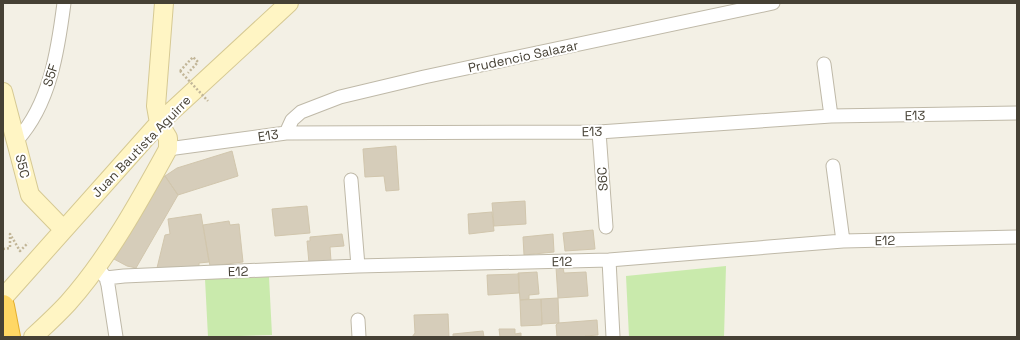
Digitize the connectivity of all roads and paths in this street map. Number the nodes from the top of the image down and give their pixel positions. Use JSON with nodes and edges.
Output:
{"nodes":[{"id":1,"x":64,"y":3,"type":"edge"},
{"id":2,"x":164,"y":3,"type":"edge"},
{"id":3,"x":289,"y":3,"type":"edge"},
{"id":4,"x":773,"y":3,"type":"edge"},
{"id":5,"x":824,"y":64,"type":"dead end"},
{"id":6,"x":188,"y":73,"type":"dead end"},
{"id":7,"x":3,"y":92,"type":"edge"},
{"id":8,"x":208,"y":101,"type":"dead end"},
{"id":9,"x":1017,"y":113,"type":"edge"},
{"id":10,"x":831,"y":116,"type":"junction"},
{"id":11,"x":159,"y":122,"type":"junction"},
{"id":12,"x":599,"y":132,"type":"junction"},
{"id":13,"x":286,"y":133,"type":"junction"},
{"id":14,"x":17,"y":140,"type":"junction"},
{"id":15,"x":168,"y":149,"type":"junction"},
{"id":16,"x":833,"y":166,"type":"dead end"},
{"id":17,"x":351,"y":180,"type":"dead end"},
{"id":18,"x":606,"y":227,"type":"dead end"},
{"id":19,"x":63,"y":229,"type":"junction"},
{"id":20,"x":1017,"y":237,"type":"edge"},
{"id":21,"x":842,"y":241,"type":"junction"},
{"id":22,"x":3,"y":249,"type":"edge"},
{"id":23,"x":20,"y":251,"type":"dead end"},
{"id":24,"x":609,"y":260,"type":"junction"},
{"id":25,"x":358,"y":266,"type":"junction"},
{"id":26,"x":101,"y":272,"type":"junction"},
{"id":27,"x":3,"y":298,"type":"edge"},
{"id":28,"x":3,"y":306,"type":"edge"},
{"id":29,"x":358,"y":320,"type":"dead end"},
{"id":30,"x":8,"y":333,"type":"edge"},
{"id":31,"x":33,"y":337,"type":"edge"},
{"id":32,"x":116,"y":337,"type":"edge"},
{"id":33,"x":359,"y":337,"type":"edge"},
{"id":34,"x":614,"y":337,"type":"edge"}],
"edges":[{"from":1,"to":14,"type":"street","name":"S5F"},
{"from":2,"to":11,"type":"street"},
{"from":3,"to":11,"type":"street","name":"Juan Bautista Aguirre"},
{"from":4,"to":13,"type":"street","name":"Prudencio Salazar"},
{"from":5,"to":10,"type":"street"},
{"from":6,"to":8,"type":"path","bridge":true},
{"from":7,"to":14,"type":"street","name":"S5C"},
{"from":9,"to":10,"type":"street","name":"E13"},
{"from":10,"to":12,"type":"street","name":"E13"},
{"from":11,"to":15,"type":"street"},
{"from":11,"to":19,"type":"street","name":"Juan Bautista Aguirre"},
{"from":12,"to":13,"type":"street","name":"E13"},
{"from":12,"to":18,"type":"street","name":"S6C"},
{"from":13,"to":15,"type":"street","name":"E13"},
{"from":14,"to":19,"type":"street","name":"S5C"},
{"from":15,"to":26,"type":"street"},
{"from":16,"to":21,"type":"street"},
{"from":17,"to":25,"type":"street"},
{"from":19,"to":27,"type":"street","name":"Juan Bautista Aguirre"},
{"from":20,"to":21,"type":"street","name":"E12"},
{"from":21,"to":24,"type":"street","name":"E12"},
{"from":22,"to":23,"type":"path"},
{"from":24,"to":25,"type":"street","name":"E12"},
{"from":24,"to":34,"type":"street"},
{"from":25,"to":26,"type":"street","name":"E12"},
{"from":26,"to":31,"type":"street"},
{"from":26,"to":32,"type":"street"},
{"from":28,"to":30,"type":"highway"},
{"from":29,"to":33,"type":"street"}]}
